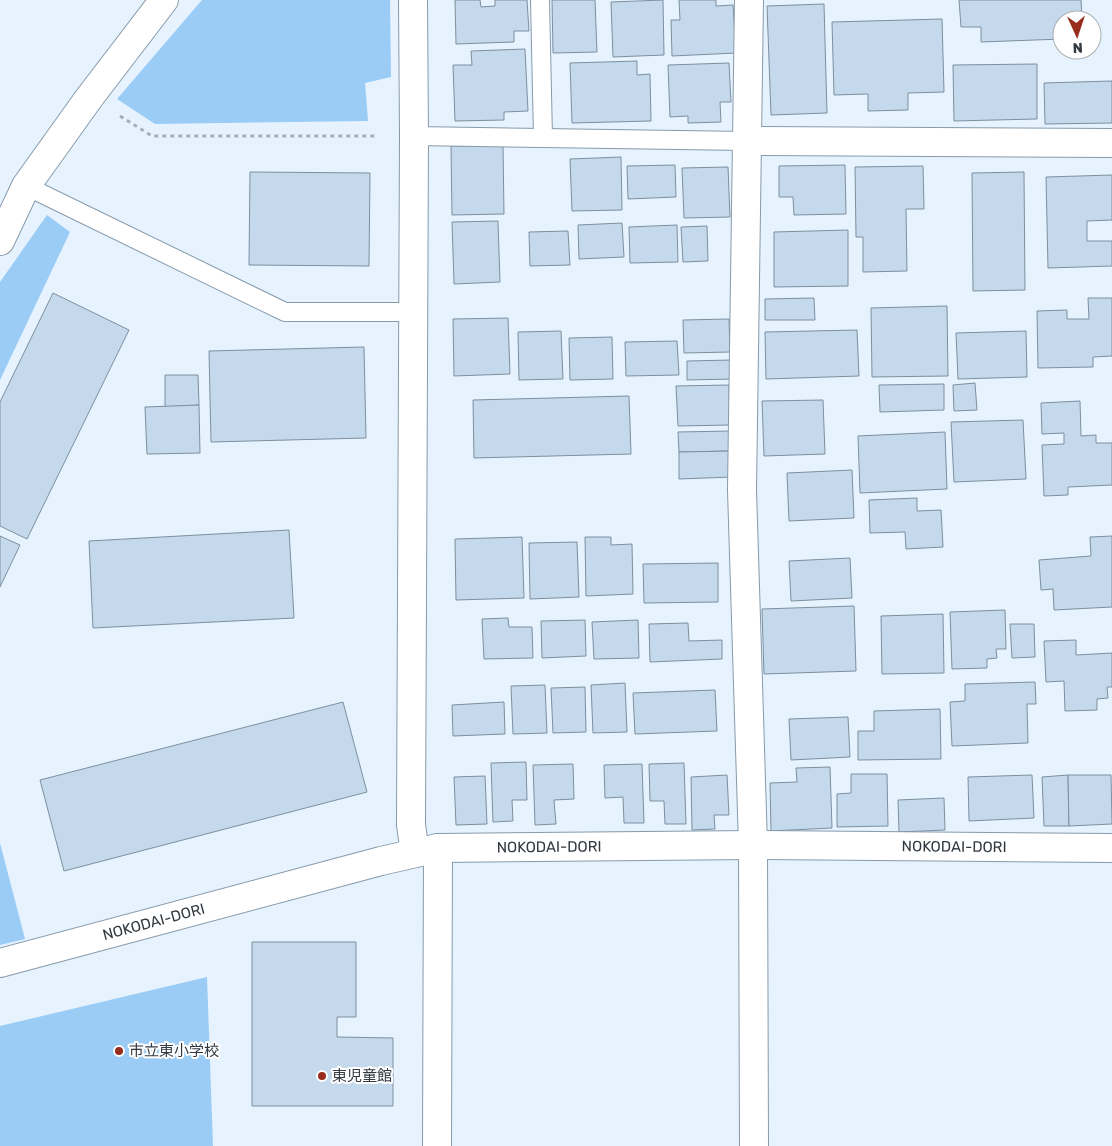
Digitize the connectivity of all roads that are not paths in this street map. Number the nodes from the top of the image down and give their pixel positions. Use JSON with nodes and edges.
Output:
{"nodes":[{"id":1,"x":164,"y":0,"type":"edge"},
{"id":2,"x":413,"y":0,"type":"edge"},
{"id":3,"x":540,"y":0,"type":"edge"},
{"id":4,"x":749,"y":0,"type":"edge"},
{"id":5,"x":414,"y":136,"type":"junction"},
{"id":6,"x":543,"y":138,"type":"junction"},
{"id":7,"x":747,"y":142,"type":"junction"},
{"id":8,"x":1112,"y":143,"type":"edge"},
{"id":9,"x":26,"y":186,"type":"junction"},
{"id":10,"x":0,"y":241,"type":"edge"},
{"id":11,"x":413,"y":312,"type":"junction"},
{"id":12,"x":753,"y":845,"type":"junction"},
{"id":13,"x":1112,"y":848,"type":"edge"},
{"id":14,"x":426,"y":851,"type":"junction"},
{"id":15,"x":0,"y":963,"type":"edge"},
{"id":16,"x":437,"y":1146,"type":"edge"},
{"id":17,"x":754,"y":1146,"type":"edge"}],
"edges":[{"from":1,"to":9,"type":"street"},
{"from":2,"to":5,"type":"street"},
{"from":3,"to":6,"type":"lane"},
{"from":4,"to":7,"type":"street"},
{"from":5,"to":6,"type":"lane"},
{"from":5,"to":11,"type":"street"},
{"from":6,"to":7,"type":"lane"},
{"from":7,"to":8,"type":"street"},
{"from":7,"to":12,"type":"street"},
{"from":9,"to":10,"type":"street"},
{"from":9,"to":11,"type":"lane"},
{"from":11,"to":14,"type":"street"},
{"from":12,"to":13,"type":"street","name":"NOKODAI-DORI"},
{"from":12,"to":14,"type":"street","name":"NOKODAI-DORI"},
{"from":12,"to":17,"type":"street"},
{"from":14,"to":15,"type":"street","name":"NOKODAI-DORI"},
{"from":14,"to":16,"type":"street"}]}
